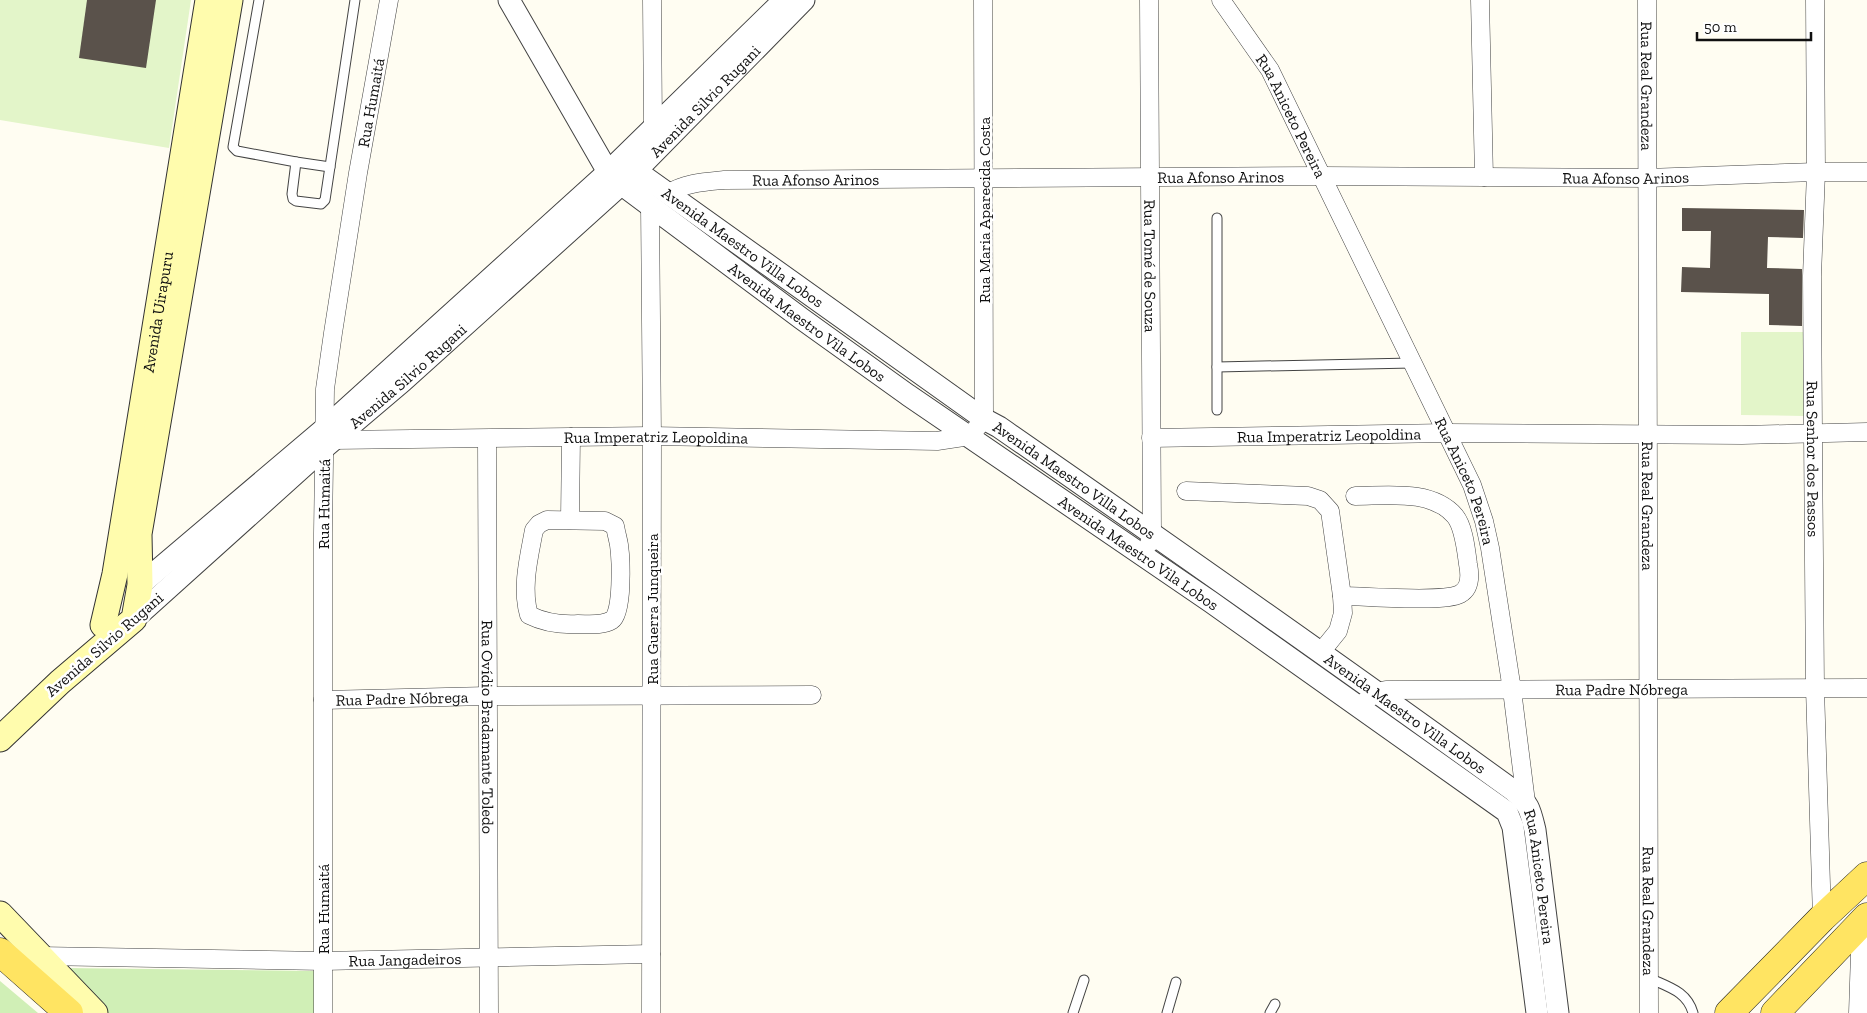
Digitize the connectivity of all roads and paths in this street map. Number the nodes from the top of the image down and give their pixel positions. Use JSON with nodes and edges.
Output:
{"nodes":[{"id":1,"x":208,"y":0,"type":"edge"},
{"id":2,"x":230,"y":0,"type":"edge"},
{"id":3,"x":259,"y":0,"type":"edge"},
{"id":4,"x":355,"y":0,"type":"edge"},
{"id":5,"x":389,"y":0,"type":"edge"},
{"id":6,"x":509,"y":0,"type":"edge"},
{"id":7,"x":652,"y":0,"type":"edge"},
{"id":8,"x":784,"y":0,"type":"edge"},
{"id":9,"x":804,"y":0,"type":"edge"},
{"id":10,"x":983,"y":0,"type":"edge"},
{"id":11,"x":1149,"y":0,"type":"edge"},
{"id":12,"x":1221,"y":0,"type":"edge"},
{"id":13,"x":1480,"y":0,"type":"edge"},
{"id":14,"x":1647,"y":0,"type":"edge"},
{"id":15,"x":1815,"y":0,"type":"edge"},
{"id":16,"x":653,"y":127,"type":"junction"},
{"id":17,"x":193,"y":154,"type":"junction"},
{"id":18,"x":296,"y":162,"type":"junction"},
{"id":19,"x":330,"y":167,"type":"junction"},
{"id":20,"x":621,"y":172,"type":"junction"},
{"id":21,"x":1816,"y":172,"type":"junction"},
{"id":22,"x":1867,"y":172,"type":"edge"},
{"id":23,"x":1321,"y":176,"type":"junction"},
{"id":24,"x":1150,"y":177,"type":"junction"},
{"id":25,"x":1484,"y":177,"type":"junction"},
{"id":26,"x":1647,"y":178,"type":"junction"},
{"id":27,"x":984,"y":179,"type":"junction"},
{"id":28,"x":659,"y":200,"type":"junction"},
{"id":29,"x":1217,"y":218,"type":"dead end"},
{"id":30,"x":1412,"y":363,"type":"junction"},
{"id":31,"x":1217,"y":367,"type":"junction"},
{"id":32,"x":1217,"y":410,"type":"dead end"},
{"id":33,"x":984,"y":419,"type":"junction"},
{"id":34,"x":1867,"y":432,"type":"edge"},
{"id":35,"x":1447,"y":433,"type":"junction"},
{"id":36,"x":1647,"y":433,"type":"junction"},
{"id":37,"x":1813,"y":434,"type":"junction"},
{"id":38,"x":652,"y":436,"type":"junction"},
{"id":39,"x":970,"y":436,"type":"junction"},
{"id":40,"x":571,"y":437,"type":"junction"},
{"id":41,"x":1151,"y":438,"type":"junction"},
{"id":42,"x":327,"y":439,"type":"junction"},
{"id":43,"x":487,"y":439,"type":"junction"},
{"id":44,"x":1186,"y":491,"type":"dead end"},
{"id":45,"x":1354,"y":496,"type":"dead end"},
{"id":46,"x":570,"y":520,"type":"junction"},
{"id":47,"x":1152,"y":533,"type":"junction"},
{"id":48,"x":1146,"y":558,"type":"junction"},
{"id":49,"x":140,"y":585,"type":"junction"},
{"id":50,"x":1342,"y":596,"type":"junction"},
{"id":51,"x":134,"y":619,"type":"junction"},
{"id":52,"x":103,"y":625,"type":"junction"},
{"id":53,"x":1321,"y":652,"type":"junction"},
{"id":54,"x":1815,"y":688,"type":"junction"},
{"id":55,"x":1867,"y":688,"type":"edge"},
{"id":56,"x":1512,"y":690,"type":"junction"},
{"id":57,"x":1649,"y":690,"type":"junction"},
{"id":58,"x":1377,"y":692,"type":"junction"},
{"id":59,"x":651,"y":695,"type":"junction"},
{"id":60,"x":812,"y":695,"type":"dead end"},
{"id":61,"x":488,"y":696,"type":"junction"},
{"id":62,"x":322,"y":700,"type":"junction"},
{"id":63,"x":1358,"y":707,"type":"junction"},
{"id":64,"x":0,"y":720,"type":"edge"},
{"id":65,"x":0,"y":739,"type":"edge"},
{"id":66,"x":1526,"y":802,"type":"junction"},
{"id":67,"x":1867,"y":876,"type":"edge"},
{"id":68,"x":1532,"y":894,"type":"junction"},
{"id":69,"x":0,"y":914,"type":"edge"},
{"id":70,"x":1822,"y":918,"type":"junction"},
{"id":71,"x":1864,"y":920,"type":"edge"},
{"id":72,"x":0,"y":952,"type":"edge"},
{"id":73,"x":651,"y":954,"type":"junction"},
{"id":74,"x":40,"y":956,"type":"junction"},
{"id":75,"x":489,"y":957,"type":"junction"},
{"id":76,"x":323,"y":961,"type":"junction"},
{"id":77,"x":1649,"y":978,"type":"junction"},
{"id":78,"x":1084,"y":980,"type":"dead end"},
{"id":79,"x":1176,"y":982,"type":"dead end"},
{"id":80,"x":1275,"y":1004,"type":"dead end"},
{"id":81,"x":69,"y":1013,"type":"edge"},
{"id":82,"x":95,"y":1013,"type":"edge"},
{"id":83,"x":323,"y":1013,"type":"edge"},
{"id":84,"x":489,"y":1013,"type":"edge"},
{"id":85,"x":651,"y":1013,"type":"edge"},
{"id":86,"x":1073,"y":1013,"type":"edge"},
{"id":87,"x":1167,"y":1013,"type":"edge"},
{"id":88,"x":1270,"y":1013,"type":"edge"},
{"id":89,"x":1537,"y":1013,"type":"edge"},
{"id":90,"x":1558,"y":1013,"type":"edge"},
{"id":91,"x":1649,"y":1013,"type":"edge"},
{"id":92,"x":1693,"y":1013,"type":"edge"},
{"id":93,"x":1729,"y":1013,"type":"edge"},
{"id":94,"x":1775,"y":1013,"type":"edge"},
{"id":95,"x":1858,"y":1013,"type":"edge"}],
"edges":[{"from":1,"to":17,"type":"main road","name":"Avenida Uirapuru"},
{"from":2,"to":17,"type":"main road","name":"Avenida Uirapuru"},
{"from":3,"to":18,"type":"lane"},
{"from":4,"to":19,"type":"lane"},
{"from":5,"to":42,"type":"street","name":"Rua Humaitá"},
{"from":6,"to":20,"type":"street"},
{"from":7,"to":16,"type":"street"},
{"from":8,"to":16,"type":"street","name":"Avenida Silvio Rugani"},
{"from":9,"to":20,"type":"street","name":"Avenida Silvio Rugani"},
{"from":10,"to":27,"type":"street","name":"Rua Maria Aparecida Costa"},
{"from":11,"to":24,"type":"street","name":"Rua Tomé de Souza"},
{"from":12,"to":23,"type":"street","name":"Rua Aniceto Pereira"},
{"from":13,"to":25,"type":"street"},
{"from":14,"to":26,"type":"street","name":"Rua Real Grandeza"},
{"from":15,"to":21,"type":"street","name":"Rua Senhor dos Passos"},
{"from":16,"to":20,"type":"street","name":"Avenida Silvio Rugani"},
{"from":17,"to":49,"type":"main road","name":"Avenida Uirapuru"},
{"from":17,"to":52,"type":"main road","name":"Avenida Uirapuru"},
{"from":18,"to":19,"type":"lane"},
{"from":18,"to":19,"type":"lane"},
{"from":20,"to":28,"type":"street","name":"Avenida Maestro Vila Lobos"},
{"from":20,"to":42,"type":"street","name":"Avenida Silvio Rugani"},
{"from":21,"to":22,"type":"street","name":"Rua Afonso Arinos"},
{"from":21,"to":26,"type":"street","name":"Rua Afonso Arinos"},
{"from":21,"to":37,"type":"street","name":"Rua Senhor dos Passos"},
{"from":23,"to":24,"type":"street","name":"Rua Afonso Arinos"},
{"from":23,"to":25,"type":"street","name":"Rua Afonso Arinos"},
{"from":23,"to":30,"type":"street","name":"Rua Aniceto Pereira"},
{"from":24,"to":27,"type":"street","name":"Rua Afonso Arinos"},
{"from":24,"to":41,"type":"street","name":"Rua Tomé de Souza"},
{"from":25,"to":26,"type":"street","name":"Rua Afonso Arinos"},
{"from":26,"to":36,"type":"street","name":"Rua Real Grandeza"},
{"from":27,"to":28,"type":"street","name":"Rua Afonso Arinos"},
{"from":27,"to":33,"type":"street","name":"Rua Maria Aparecida Costa"},
{"from":28,"to":33,"type":"street","name":"Avenida Maestro Villa Lobos"},
{"from":28,"to":38,"type":"street","name":"Rua Guerra Junqueira"},
{"from":28,"to":39,"type":"street","name":"Avenida Maestro Vila Lobos"},
{"from":29,"to":31,"type":"lane"},
{"from":30,"to":31,"type":"lane"},
{"from":30,"to":35,"type":"street","name":"Rua Aniceto Pereira"},
{"from":31,"to":32,"type":"lane"},
{"from":33,"to":39,"type":"street"},
{"from":33,"to":47,"type":"street","name":"Avenida Maestro Villa Lobos"},
{"from":34,"to":37,"type":"street","name":"Rua Imperatriz Leopoldina"},
{"from":35,"to":36,"type":"street","name":"Rua Imperatriz Leopoldina"},
{"from":35,"to":41,"type":"street","name":"Rua Imperatriz Leopoldina"},
{"from":35,"to":56,"type":"street","name":"Rua Aniceto Pereira"},
{"from":36,"to":37,"type":"street","name":"Rua Imperatriz Leopoldina"},
{"from":36,"to":57,"type":"street","name":"Rua Real Grandeza"},
{"from":37,"to":54,"type":"street","name":"Rua Senhor dos Passos"},
{"from":38,"to":39,"type":"street","name":"Rua Imperatriz Leopoldina"},
{"from":38,"to":40,"type":"street","name":"Rua Imperatriz Leopoldina"},
{"from":38,"to":59,"type":"street","name":"Rua Guerra Junqueira"},
{"from":39,"to":48,"type":"street","name":"Avenida Maestro Vila Lobos"},
{"from":40,"to":43,"type":"street","name":"Rua Imperatriz Leopoldina"},
{"from":40,"to":46,"type":"street"},
{"from":41,"to":47,"type":"street","name":"Rua Tomé de Souza"},
{"from":42,"to":43,"type":"street","name":"Rua Imperatriz Leopoldina"},
{"from":42,"to":49,"type":"street","name":"Avenida Silvio Rugani"},
{"from":42,"to":51,"type":"street","name":"Avenida Silvio Rugani"},
{"from":42,"to":62,"type":"street","name":"Rua Humaitá"},
{"from":43,"to":61,"type":"street","name":"Rua Ovídio Bradamante Toledo"},
{"from":44,"to":50,"type":"street"},
{"from":45,"to":50,"type":"street"},
{"from":46,"to":46,"type":"street"},
{"from":47,"to":48,"type":"street","name":"Rua Tomé de Souza"},
{"from":47,"to":53,"type":"street","name":"Avenida Maestro Villa Lobos"},
{"from":48,"to":63,"type":"street","name":"Avenida Maestro Vila Lobos"},
{"from":49,"to":51,"type":"main road","name":"Avenida Uirapuru"},
{"from":49,"to":52,"type":"main road","name":"Avenida Silvio Rugani"},
{"from":50,"to":53,"type":"street"},
{"from":51,"to":65,"type":"main road","name":"Avenida Silvio Rugani"},
{"from":52,"to":64,"type":"main road","name":"Avenida Silvio Rugani"},
{"from":53,"to":58,"type":"street","name":"Avenida Maestro Villa Lobos"},
{"from":54,"to":55,"type":"street","name":"Rua Padre Nóbrega"},
{"from":54,"to":57,"type":"street","name":"Rua Padre Nóbrega"},
{"from":54,"to":70,"type":"street","name":"Rua Senhor dos Passos"},
{"from":56,"to":57,"type":"street","name":"Rua Padre Nóbrega"},
{"from":56,"to":58,"type":"street","name":"Rua Padre Nóbrega"},
{"from":56,"to":66,"type":"street","name":"Rua Aniceto Pereira"},
{"from":57,"to":77,"type":"street","name":"Rua Real Grandeza"},
{"from":58,"to":63,"type":"street"},
{"from":58,"to":66,"type":"street","name":"Avenida Maestro Villa Lobos"},
{"from":59,"to":60,"type":"street","name":"Rua Padre Nóbrega"},
{"from":59,"to":61,"type":"street","name":"Rua Padre Nóbrega"},
{"from":59,"to":73,"type":"street","name":"Rua Guerra Junqueira"},
{"from":61,"to":62,"type":"street","name":"Rua Padre Nóbrega"},
{"from":61,"to":75,"type":"street","name":"Rua Ovídio Bradamante Toledo"},
{"from":62,"to":76,"type":"street","name":"Rua Humaitá"},
{"from":63,"to":68,"type":"street","name":"Avenida Maestro Vila Lobos"},
{"from":66,"to":68,"type":"street","name":"Rua Aniceto Pereira"},
{"from":67,"to":70,"type":"main road"},
{"from":68,"to":89,"type":"street","name":"Avenida Maestro Vila Lobos"},
{"from":68,"to":90,"type":"street","name":"Rua Aniceto Pereira"},
{"from":69,"to":74,"type":"main road"},
{"from":70,"to":93,"type":"main road"},
{"from":71,"to":94,"type":"main road"},
{"from":71,"to":95,"type":"street"},
{"from":72,"to":81,"type":"main road"},
{"from":73,"to":75,"type":"street","name":"Rua Jangadeiros"},
{"from":73,"to":85,"type":"street","name":"Rua Guerra Junqueira"},
{"from":74,"to":76,"type":"street","name":"Rua Jangadeiros"},
{"from":74,"to":82,"type":"main road"},
{"from":75,"to":76,"type":"street","name":"Rua Jangadeiros"},
{"from":75,"to":84,"type":"street","name":"Rua Ovídio Bradamante Toledo"},
{"from":76,"to":83,"type":"street","name":"Rua Humaitá"},
{"from":77,"to":91,"type":"street","name":"Rua Real Grandeza"},
{"from":77,"to":92,"type":"lane"},
{"from":78,"to":86,"type":"lane"},
{"from":79,"to":87,"type":"lane"},
{"from":80,"to":88,"type":"lane"}]}
